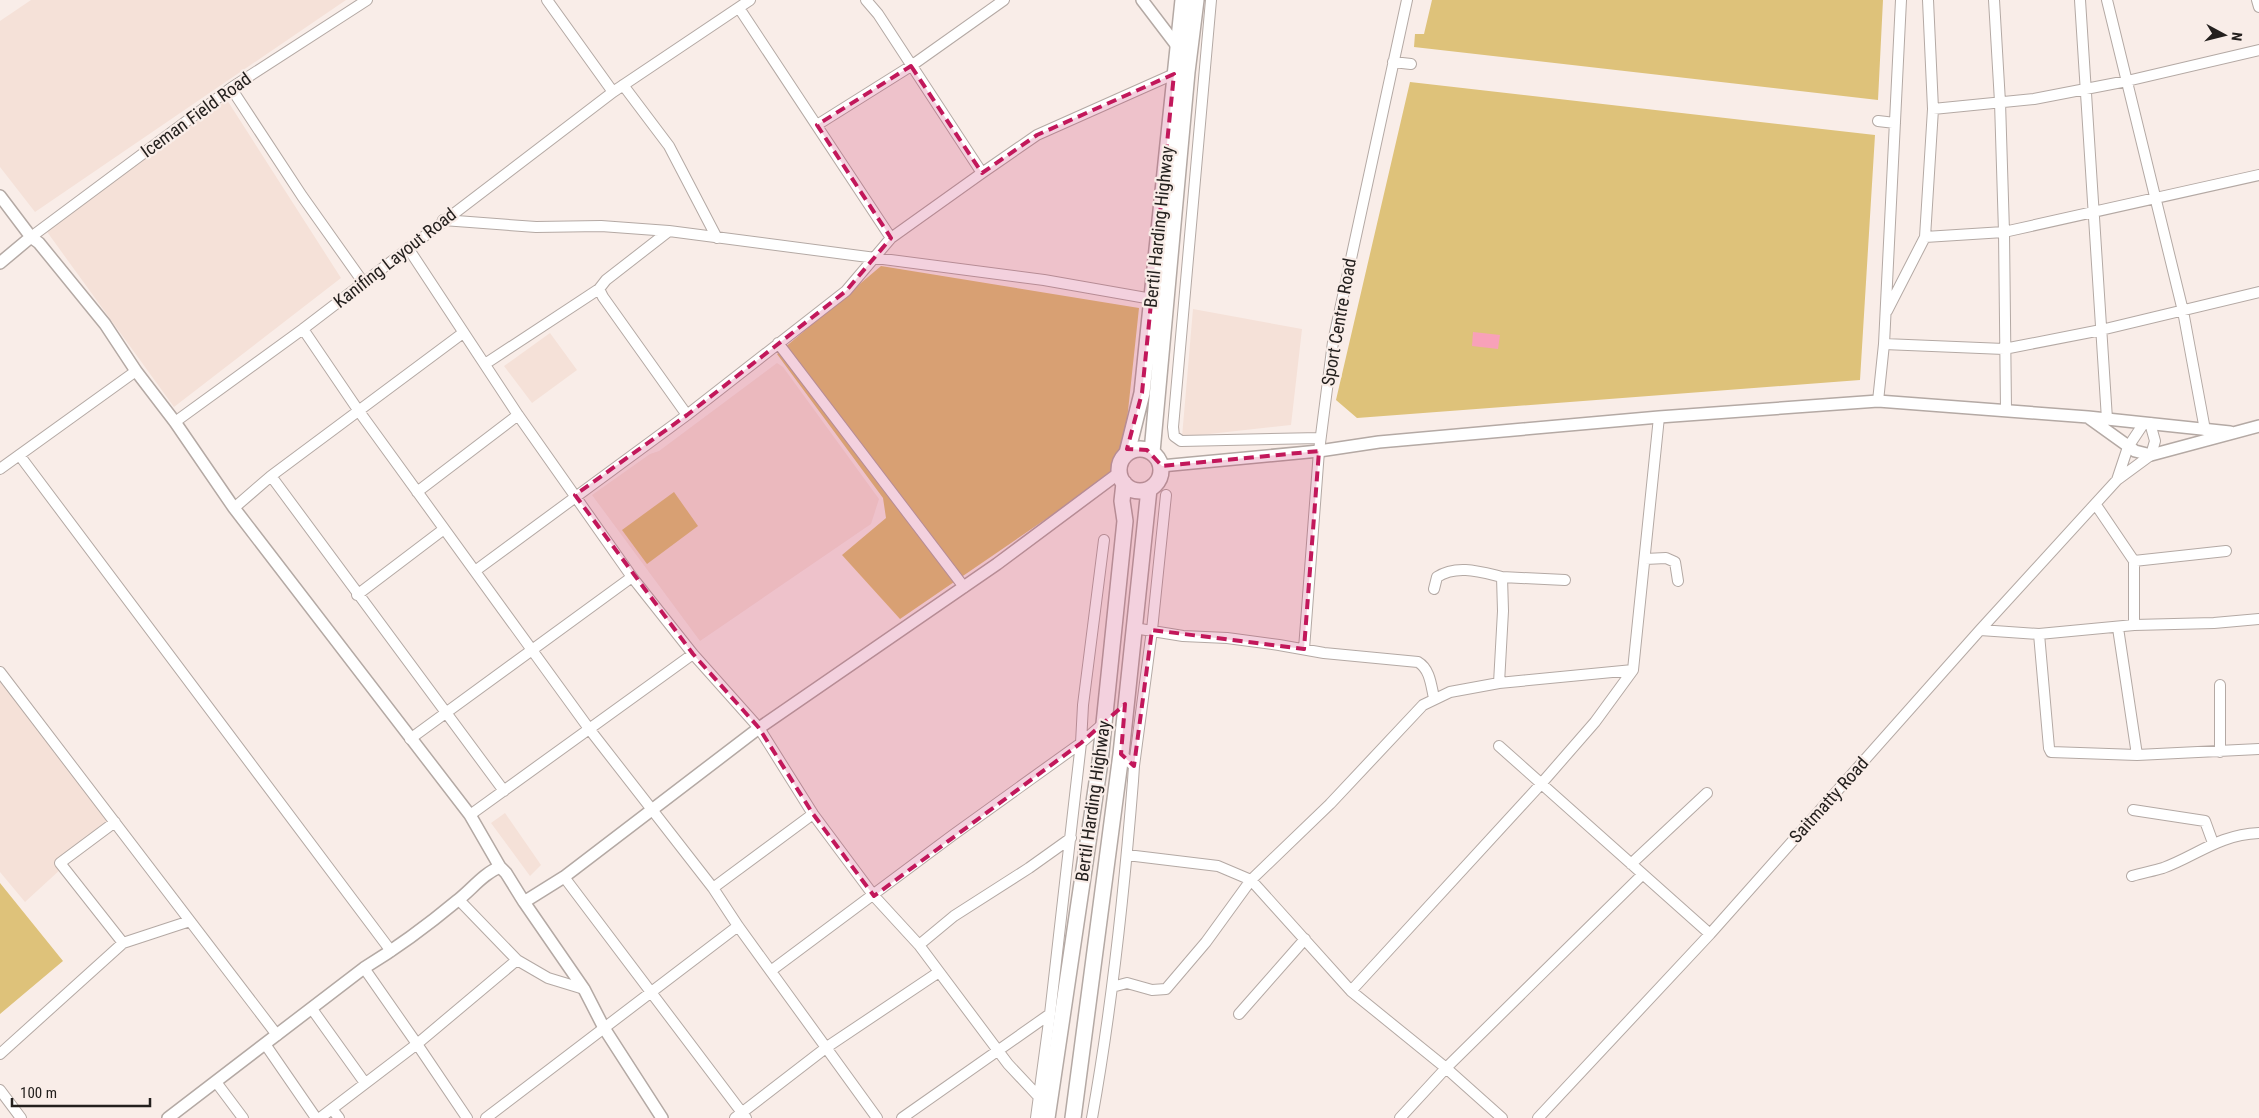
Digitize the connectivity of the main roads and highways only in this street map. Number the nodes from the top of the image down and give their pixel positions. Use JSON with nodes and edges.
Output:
{"nodes":[{"id":1,"x":1183,"y":0,"type":"edge"},
{"id":2,"x":1196,"y":0,"type":"edge"},
{"id":3,"x":1152,"y":452,"type":"junction"},
{"id":4,"x":1127,"y":453,"type":"junction"},
{"id":5,"x":1122,"y":478,"type":"junction"},
{"id":6,"x":1149,"y":489,"type":"junction"},
{"id":7,"x":1047,"y":1118,"type":"edge"},
{"id":8,"x":1073,"y":1118,"type":"edge"}],
"edges":[{"from":1,"to":4,"type":"main road","name":"Bertil Harding Highway"},
{"from":2,"to":3,"type":"main road","name":"Bertil Harding Highway"},
{"from":3,"to":4,"type":"main road"},
{"from":3,"to":6,"type":"main road"},
{"from":4,"to":5,"type":"main road"},
{"from":5,"to":6,"type":"main road"},
{"from":5,"to":7,"type":"main road","name":"Bertil Harding Highway"},
{"from":6,"to":8,"type":"main road","name":"Bertil Harding Highway"}]}
